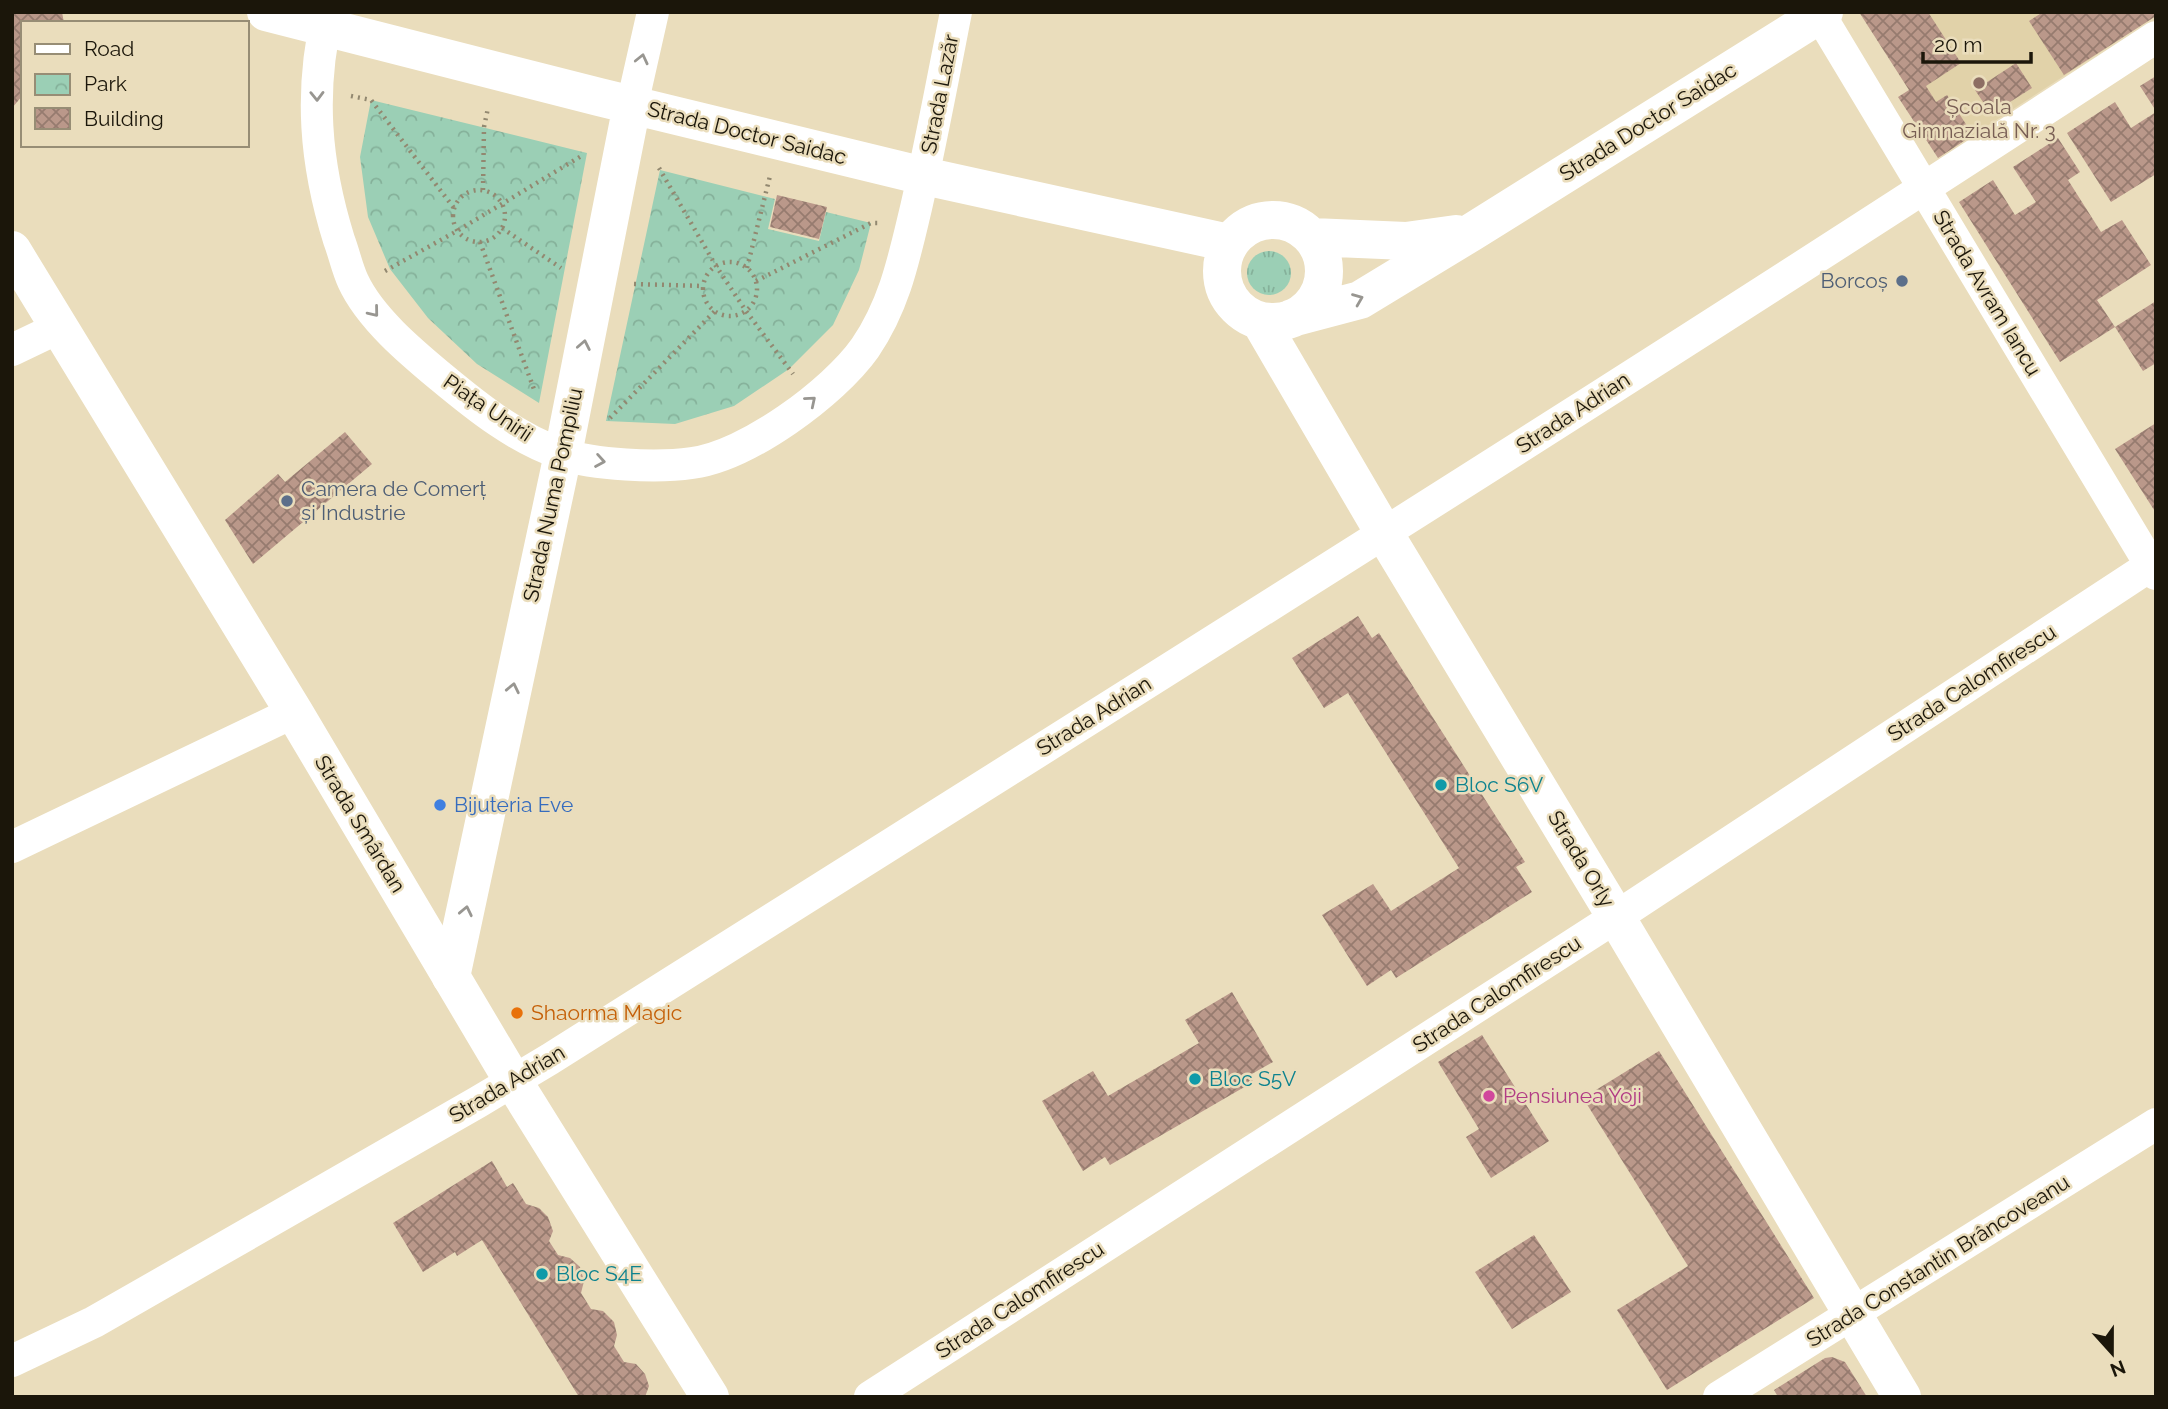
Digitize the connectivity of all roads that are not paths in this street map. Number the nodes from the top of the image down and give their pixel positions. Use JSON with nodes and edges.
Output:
{"nodes":[{"id":1,"x":266,"y":12,"type":"edge"},
{"id":2,"x":653,"y":12,"type":"edge"},
{"id":3,"x":956,"y":12,"type":"edge"},
{"id":4,"x":1820,"y":13,"type":"edge"},
{"id":5,"x":326,"y":20,"type":"edge"},
{"id":6,"x":2156,"y":37,"type":"edge"},
{"id":7,"x":632,"y":105,"type":"junction"},
{"id":8,"x":924,"y":176,"type":"junction"},
{"id":9,"x":1924,"y":189,"type":"junction"},
{"id":10,"x":1472,"y":232,"type":"junction"},
{"id":11,"x":1312,"y":237,"type":"junction"},
{"id":12,"x":1229,"y":243,"type":"junction"},
{"id":13,"x":12,"y":250,"type":"edge"},
{"id":14,"x":1276,"y":319,"type":"junction"},
{"id":15,"x":60,"y":327,"type":"junction"},
{"id":16,"x":12,"y":350,"type":"edge"},
{"id":17,"x":563,"y":454,"type":"junction"},
{"id":18,"x":1384,"y":533,"type":"junction"},
{"id":19,"x":2154,"y":567,"type":"edge"},
{"id":20,"x":294,"y":712,"type":"junction"},
{"id":21,"x":12,"y":847,"type":"edge"},
{"id":22,"x":1616,"y":917,"type":"junction"},
{"id":23,"x":452,"y":977,"type":"junction"},
{"id":24,"x":513,"y":1081,"type":"junction"},
{"id":25,"x":2156,"y":1125,"type":"edge"},
{"id":26,"x":1853,"y":1314,"type":"junction"},
{"id":27,"x":12,"y":1362,"type":"edge"},
{"id":28,"x":710,"y":1397,"type":"edge"},
{"id":29,"x":870,"y":1397,"type":"edge"},
{"id":30,"x":1719,"y":1397,"type":"edge"},
{"id":31,"x":1902,"y":1397,"type":"edge"}],
"edges":[{"from":1,"to":5,"type":"street","name":"Strada Doctor Saidac"},
{"from":7,"to":2,"type":"street","name":"Strada Numa Pompiliu","one_way":true},
{"from":3,"to":8,"type":"street","name":"Strada Lazăr"},
{"from":4,"to":9,"type":"street","name":"Strada Avram Iancu"},
{"from":4,"to":10,"type":"street","name":"Strada Doctor Saidac"},
{"from":5,"to":7,"type":"street","name":"Strada Doctor Saidac"},
{"from":5,"to":17,"type":"street","name":"Piața Unirii","one_way":true},
{"from":6,"to":9,"type":"street","name":"Strada Adrian"},
{"from":7,"to":8,"type":"street","name":"Strada Doctor Saidac"},
{"from":17,"to":7,"type":"street","name":"Strada Numa Pompiliu","one_way":true},
{"from":8,"to":12,"type":"street","name":"Strada Doctor Saidac"},
{"from":17,"to":8,"type":"street","name":"Piața Unirii","one_way":true},
{"from":9,"to":18,"type":"street","name":"Strada Adrian"},
{"from":9,"to":19,"type":"street","name":"Strada Avram Iancu"},
{"from":10,"to":11,"type":"street","name":"Strada Doctor Saidac"},
{"from":14,"to":10,"type":"street","name":"Strada Doctor Saidac","one_way":true},
{"from":11,"to":12,"type":"street","name":"Strada Doctor Saidac"},
{"from":11,"to":14,"type":"street"},
{"from":12,"to":14,"type":"street"},
{"from":13,"to":15,"type":"street","name":"Strada Smârdan"},
{"from":14,"to":18,"type":"street","name":"Strada Orly"},
{"from":15,"to":16,"type":"street"},
{"from":15,"to":20,"type":"street","name":"Strada Smârdan"},
{"from":23,"to":17,"type":"street","name":"Strada Numa Pompiliu","one_way":true},
{"from":18,"to":22,"type":"street","name":"Strada Orly"},
{"from":18,"to":24,"type":"street","name":"Strada Adrian"},
{"from":19,"to":22,"type":"street","name":"Strada Calomfirescu"},
{"from":20,"to":21,"type":"street"},
{"from":20,"to":23,"type":"street","name":"Strada Smârdan"},
{"from":22,"to":26,"type":"street","name":"Strada Orly"},
{"from":22,"to":29,"type":"street","name":"Strada Calomfirescu"},
{"from":23,"to":24,"type":"street","name":"Strada Smârdan"},
{"from":24,"to":27,"type":"street","name":"Strada Adrian"},
{"from":24,"to":28,"type":"street","name":"Strada Smârdan"},
{"from":25,"to":26,"type":"street","name":"Strada Constantin Brâncoveanu"},
{"from":26,"to":30,"type":"street","name":"Strada Constantin Brâncoveanu"},
{"from":26,"to":31,"type":"street","name":"Strada Orly"}]}
